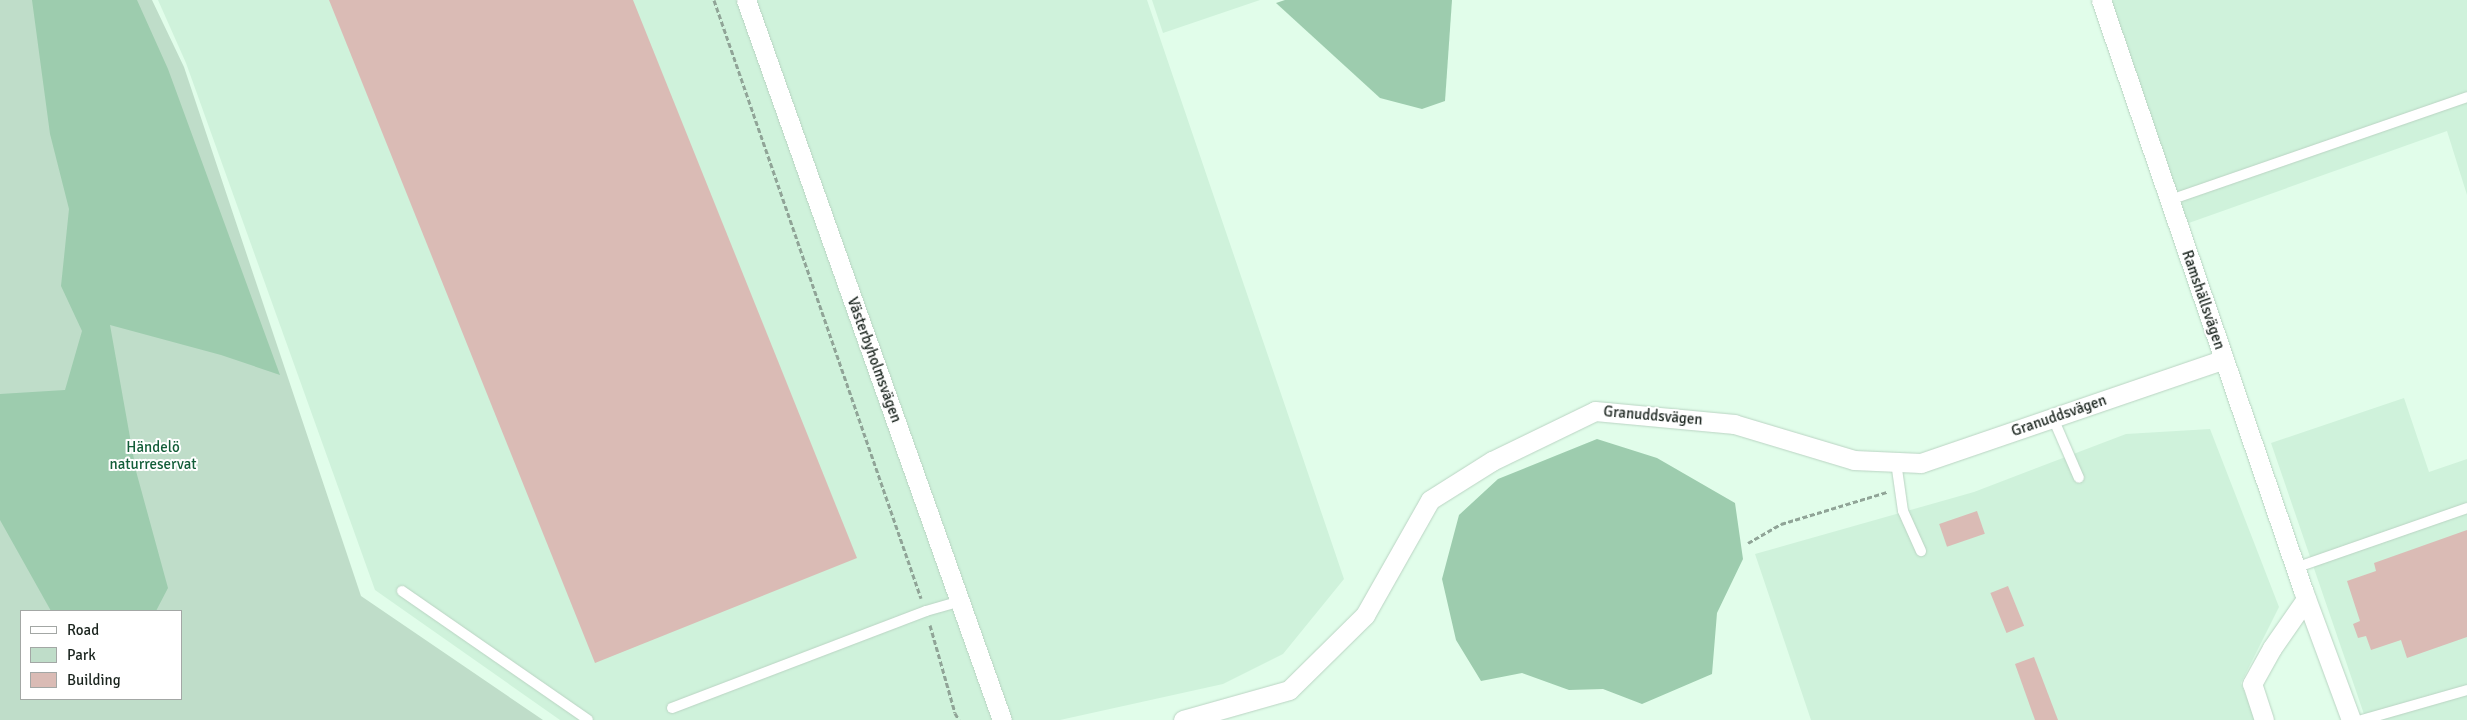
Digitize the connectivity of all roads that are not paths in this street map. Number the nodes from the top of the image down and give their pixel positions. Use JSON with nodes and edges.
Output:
{"nodes":[{"id":1,"x":746,"y":0,"type":"edge"},
{"id":2,"x":2101,"y":0,"type":"edge"},
{"id":3,"x":2467,"y":97,"type":"edge"},
{"id":4,"x":2170,"y":200,"type":"junction"},
{"id":5,"x":2224,"y":359,"type":"junction"},
{"id":6,"x":2053,"y":418,"type":"junction"},
{"id":7,"x":1896,"y":462,"type":"junction"},
{"id":8,"x":2079,"y":478,"type":"dead end"},
{"id":9,"x":2467,"y":508,"type":"edge"},
{"id":10,"x":1921,"y":551,"type":"dead end"},
{"id":11,"x":2295,"y":568,"type":"junction"},
{"id":12,"x":402,"y":591,"type":"dead end"},
{"id":13,"x":2306,"y":599,"type":"junction"},
{"id":14,"x":960,"y":601,"type":"junction"},
{"id":15,"x":2467,"y":690,"type":"edge"},
{"id":16,"x":672,"y":708,"type":"dead end"},
{"id":17,"x":588,"y":720,"type":"edge"},
{"id":18,"x":1002,"y":720,"type":"edge"},
{"id":19,"x":1183,"y":720,"type":"edge"},
{"id":20,"x":2264,"y":720,"type":"edge"},
{"id":21,"x":2351,"y":720,"type":"edge"},
{"id":22,"x":2362,"y":720,"type":"edge"}],
"edges":[{"from":1,"to":14,"type":"street","name":"Västerbyholmsvägen"},
{"from":2,"to":4,"type":"street","name":"Ramshällsvägen"},
{"from":3,"to":4,"type":"lane"},
{"from":4,"to":5,"type":"street","name":"Ramshällsvägen"},
{"from":5,"to":6,"type":"street","name":"Granuddsvägen"},
{"from":5,"to":11,"type":"street","name":"Ramshällsvägen"},
{"from":6,"to":7,"type":"street","name":"Granuddsvägen"},
{"from":6,"to":8,"type":"lane"},
{"from":7,"to":10,"type":"lane"},
{"from":7,"to":19,"type":"street","name":"Granuddsvägen"},
{"from":9,"to":11,"type":"lane"},
{"from":11,"to":13,"type":"street","name":"Ramshällsvägen"},
{"from":12,"to":17,"type":"lane"},
{"from":13,"to":20,"type":"street"},
{"from":13,"to":21,"type":"street","name":"Ramshällsvägen"},
{"from":14,"to":16,"type":"lane"},
{"from":14,"to":18,"type":"street","name":"Västerbyholmsvägen"},
{"from":15,"to":22,"type":"lane"}]}
